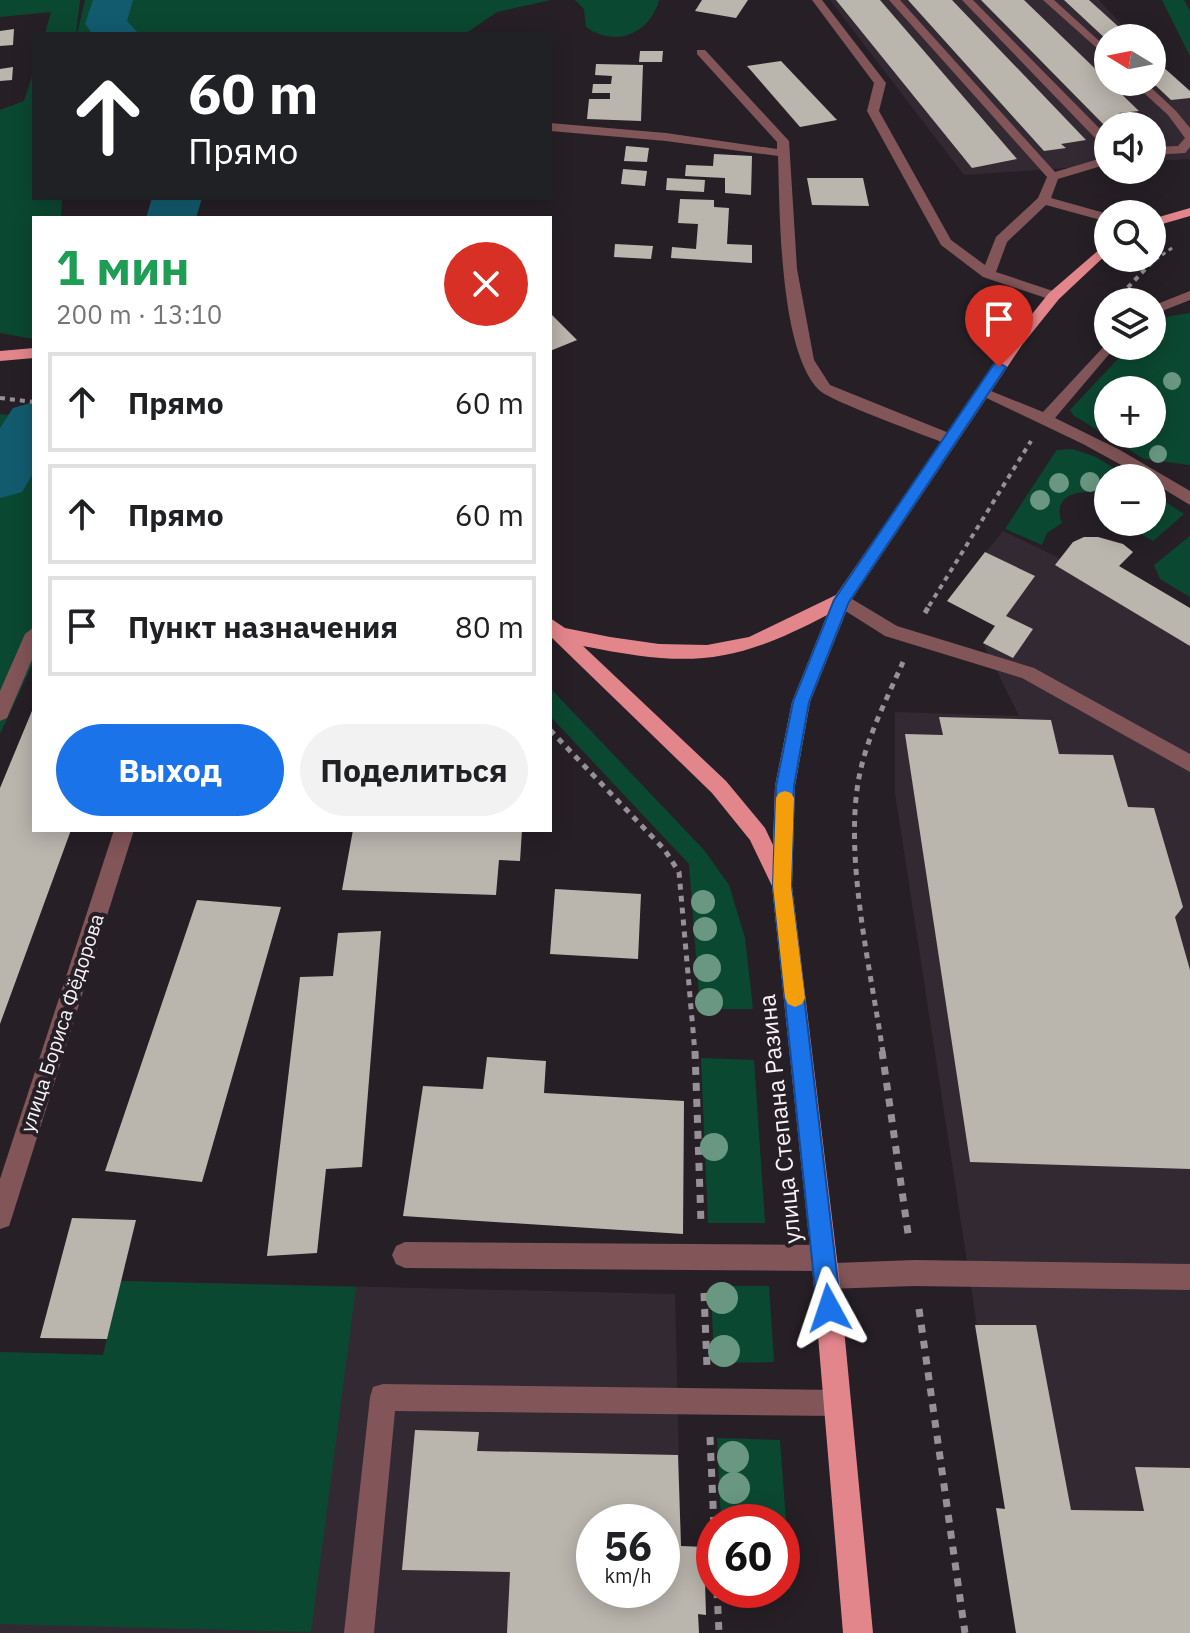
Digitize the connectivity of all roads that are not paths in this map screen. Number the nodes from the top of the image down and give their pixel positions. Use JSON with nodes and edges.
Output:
{"nodes":[{"id":1,"x":817,"y":0,"type":"edge"},
{"id":2,"x":894,"y":0,"type":"edge"},
{"id":3,"x":967,"y":0,"type":"edge"},
{"id":4,"x":1048,"y":0,"type":"edge"},
{"id":5,"x":1094,"y":42,"type":"edge"},
{"id":6,"x":701,"y":52,"type":"dead end"},
{"id":7,"x":1153,"y":96,"type":"edge"},
{"id":8,"x":552,"y":127,"type":"edge"},
{"id":9,"x":1094,"y":130,"type":"edge"},
{"id":10,"x":1190,"y":138,"type":"edge"},
{"id":11,"x":1166,"y":151,"type":"edge"},
{"id":12,"x":783,"y":153,"type":"junction"},
{"id":13,"x":1166,"y":161,"type":"edge"},
{"id":14,"x":1190,"y":161,"type":"edge"},
{"id":15,"x":1094,"y":164,"type":"edge"},
{"id":16,"x":1053,"y":177,"type":"junction"},
{"id":17,"x":1044,"y":200,"type":"junction"},
{"id":18,"x":1190,"y":212,"type":"edge"},
{"id":19,"x":1094,"y":214,"type":"edge"},
{"id":20,"x":1166,"y":219,"type":"edge"},
{"id":21,"x":1094,"y":259,"type":"edge"},
{"id":22,"x":988,"y":274,"type":"junction"},
{"id":23,"x":1190,"y":295,"type":"edge"},
{"id":24,"x":1054,"y":296,"type":"junction"},
{"id":25,"x":1166,"y":305,"type":"edge"},
{"id":26,"x":32,"y":353,"type":"edge"},
{"id":27,"x":1,"y":356,"type":"edge"},
{"id":28,"x":1097,"y":360,"type":"edge"},
{"id":29,"x":981,"y":392,"type":"junction"},
{"id":30,"x":1046,"y":418,"type":"junction"},
{"id":31,"x":949,"y":439,"type":"junction"},
{"id":32,"x":1190,"y":499,"type":"edge"},
{"id":33,"x":842,"y":600,"type":"junction"},
{"id":34,"x":557,"y":630,"type":"edge"},
{"id":35,"x":32,"y":639,"type":"edge"},
{"id":36,"x":0,"y":713,"type":"edge"},
{"id":37,"x":1190,"y":764,"type":"edge"},
{"id":38,"x":123,"y":832,"type":"edge"},
{"id":39,"x":782,"y":886,"type":"junction"},
{"id":40,"x":0,"y":1217,"type":"edge"},
{"id":41,"x":405,"y":1255,"type":"dead end"},
{"id":42,"x":825,"y":1267,"type":"junction"},
{"id":43,"x":1190,"y":1277,"type":"edge"},
{"id":44,"x":837,"y":1403,"type":"junction"},
{"id":45,"x":359,"y":1633,"type":"edge"},
{"id":46,"x":858,"y":1633,"type":"edge"}],
"edges":[{"from":1,"to":22,"type":"street"},
{"from":2,"to":16,"type":"street"},
{"from":3,"to":9,"type":"street"},
{"from":4,"to":5,"type":"street"},
{"from":6,"to":12,"type":"street"},
{"from":7,"to":10,"type":"street"},
{"from":8,"to":12,"type":"street"},
{"from":10,"to":11,"type":"street"},
{"from":12,"to":31,"type":"street"},
{"from":13,"to":14,"type":"street"},
{"from":15,"to":16,"type":"street"},
{"from":16,"to":17,"type":"street"},
{"from":17,"to":19,"type":"street"},
{"from":17,"to":22,"type":"street"},
{"from":18,"to":20,"type":"main road"},
{"from":21,"to":24,"type":"main road"},
{"from":22,"to":24,"type":"street"},
{"from":23,"to":25,"type":"street"},
{"from":24,"to":29,"type":"main road"},
{"from":26,"to":27,"type":"main road"},
{"from":28,"to":30,"type":"street"},
{"from":29,"to":30,"type":"street"},
{"from":29,"to":31,"type":"main road"},
{"from":30,"to":32,"type":"street"},
{"from":31,"to":33,"type":"main road"},
{"from":33,"to":34,"type":"main road"},
{"from":33,"to":37,"type":"street"},
{"from":33,"to":39,"type":"main road"},
{"from":34,"to":39,"type":"main road"},
{"from":35,"to":36,"type":"street"},
{"from":38,"to":40,"type":"street","name":"улица Бориса Фёдорова"},
{"from":39,"to":42,"type":"main road","name":"улица Степана Разина"},
{"from":41,"to":42,"type":"street"},
{"from":42,"to":43,"type":"street"},
{"from":42,"to":44,"type":"main road","name":"улица Степана Разина"},
{"from":44,"to":45,"type":"street"},
{"from":44,"to":46,"type":"main road","name":"улица Степана Разина"}]}
